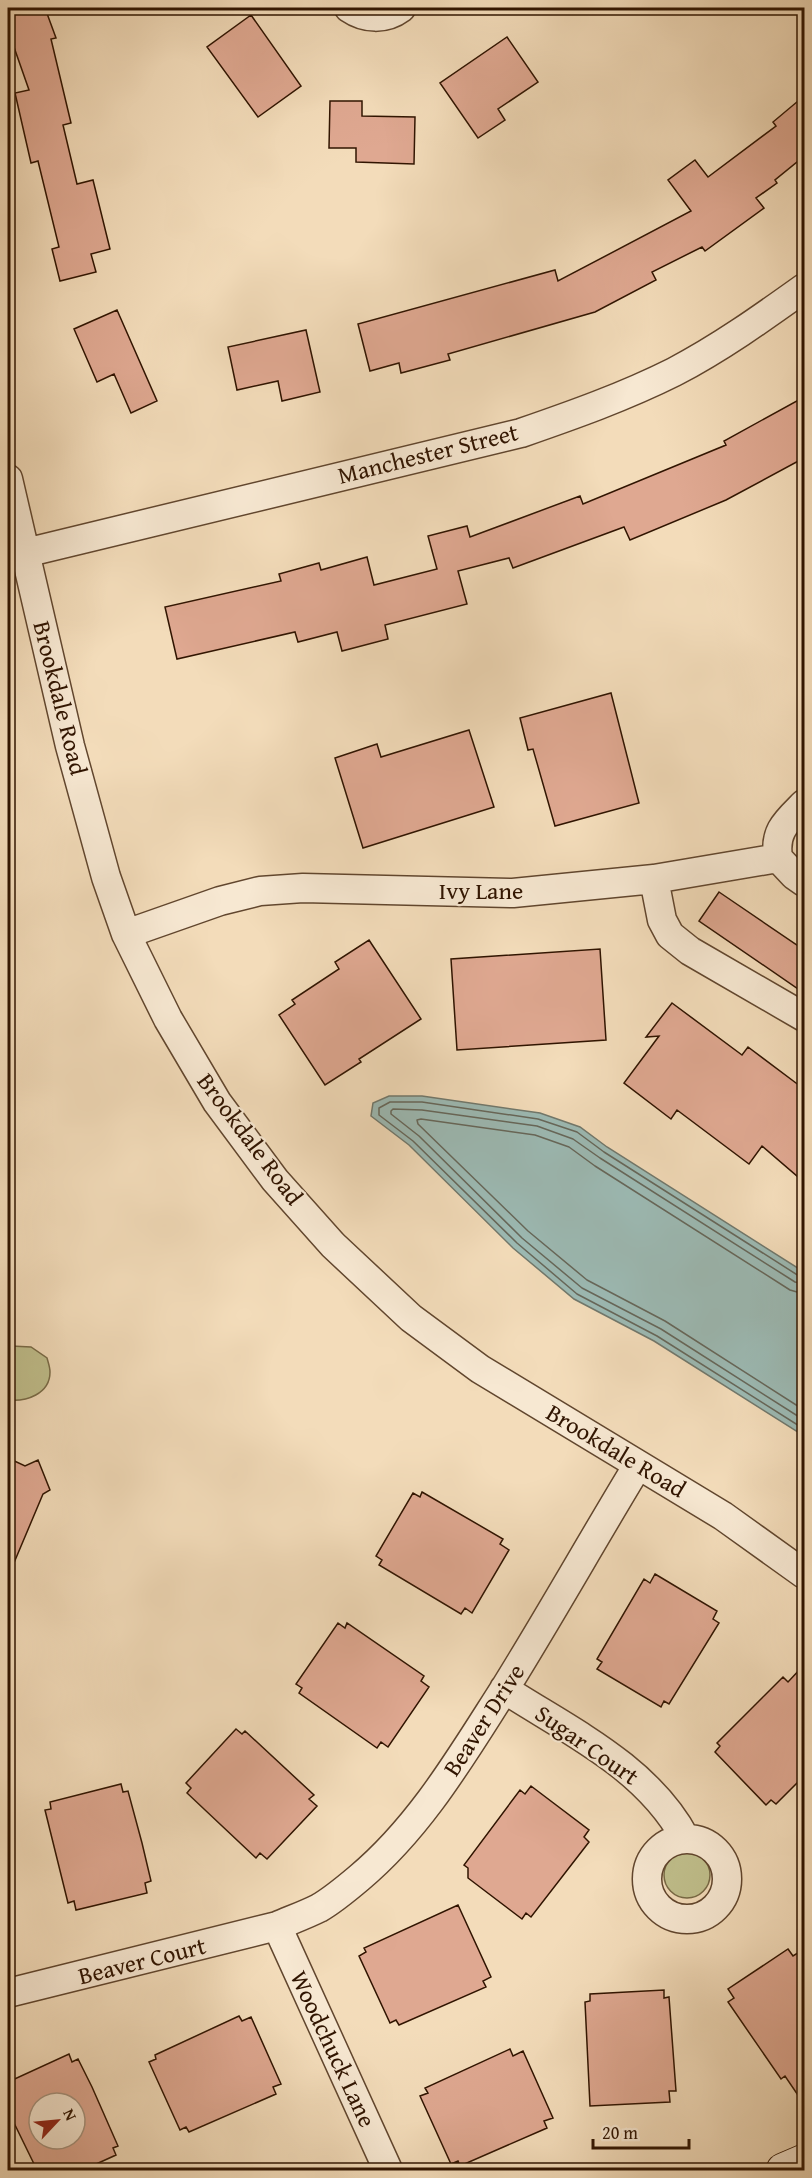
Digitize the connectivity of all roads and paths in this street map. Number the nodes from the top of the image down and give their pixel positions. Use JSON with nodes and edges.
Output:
{"nodes":[{"id":1,"x":349,"y":8,"type":"edge"},
{"id":2,"x":401,"y":8,"type":"edge"},
{"id":3,"x":804,"y":288,"type":"edge"},
{"id":4,"x":8,"y":479,"type":"edge"},
{"id":5,"x":25,"y":553,"type":"junction"},
{"id":6,"x":804,"y":804,"type":"edge"},
{"id":7,"x":778,"y":858,"type":"junction"},
{"id":8,"x":654,"y":879,"type":"junction"},
{"id":9,"x":804,"y":882,"type":"edge"},
{"id":10,"x":126,"y":934,"type":"junction"},
{"id":11,"x":804,"y":1017,"type":"edge"},
{"id":12,"x":638,"y":1464,"type":"junction"},
{"id":13,"x":804,"y":1574,"type":"edge"},
{"id":14,"x":504,"y":1689,"type":"junction"},
{"id":15,"x":685,"y":1838,"type":"dead end"},
{"id":16,"x":277,"y":1926,"type":"junction"},
{"id":17,"x":8,"y":1994,"type":"edge"},
{"id":18,"x":804,"y":2161,"type":"edge"},
{"id":19,"x":388,"y":2170,"type":"edge"},
{"id":20,"x":783,"y":2170,"type":"edge"}],
"edges":[{"from":1,"to":2,"type":"street"},
{"from":3,"to":5,"type":"street","name":"Manchester Street"},
{"from":4,"to":5,"type":"street","name":"Brookdale Road"},
{"from":5,"to":10,"type":"street","name":"Brookdale Road"},
{"from":6,"to":7,"type":"street"},
{"from":7,"to":8,"type":"street","name":"Ivy Lane"},
{"from":7,"to":9,"type":"street"},
{"from":8,"to":10,"type":"street","name":"Ivy Lane"},
{"from":8,"to":11,"type":"street"},
{"from":10,"to":12,"type":"street","name":"Brookdale Road"},
{"from":12,"to":13,"type":"street","name":"Brookdale Road"},
{"from":12,"to":14,"type":"street","name":"Beaver Drive"},
{"from":14,"to":15,"type":"street","name":"Sugar Court"},
{"from":14,"to":16,"type":"street","name":"Beaver Drive"},
{"from":16,"to":17,"type":"street","name":"Beaver Court"},
{"from":16,"to":19,"type":"street","name":"Woodchuck Lane"},
{"from":18,"to":20,"type":"street"}]}
